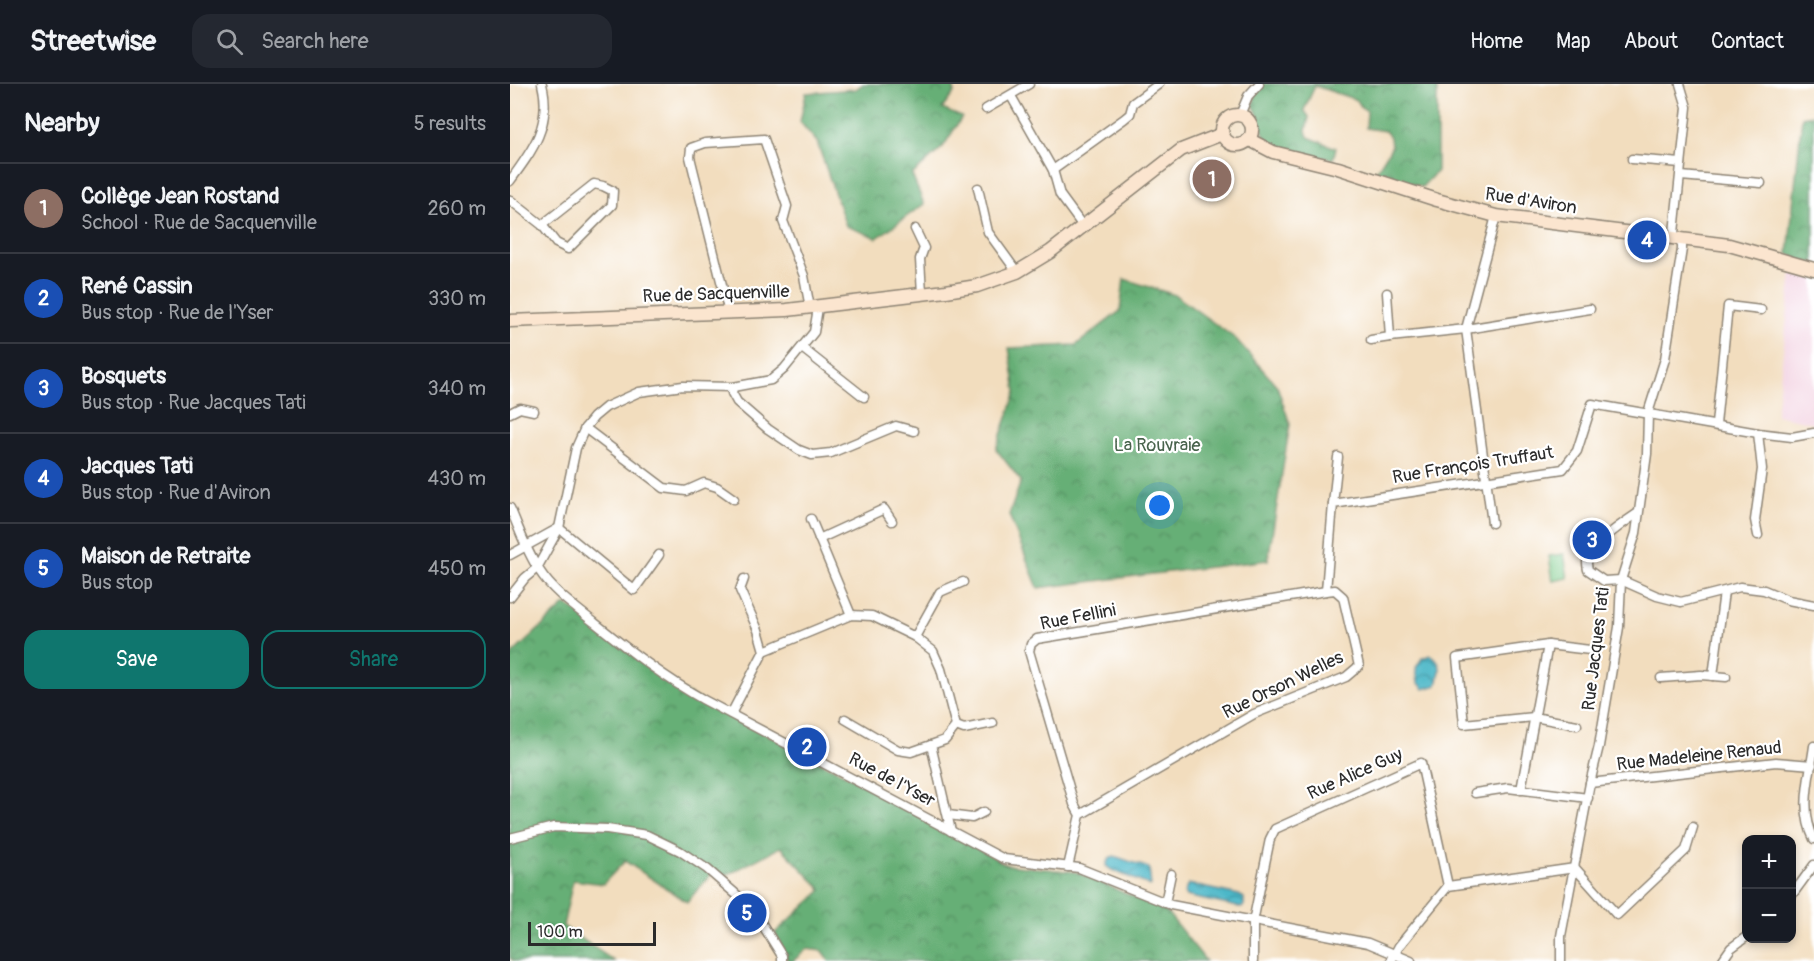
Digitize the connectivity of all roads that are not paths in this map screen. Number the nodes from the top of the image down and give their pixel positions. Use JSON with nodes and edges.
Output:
{"nodes":[{"id":1,"x":542,"y":84,"type":"edge"},
{"id":2,"x":1029,"y":84,"type":"edge"},
{"id":3,"x":1160,"y":84,"type":"edge"},
{"id":4,"x":1259,"y":84,"type":"edge"},
{"id":5,"x":1680,"y":84,"type":"edge"},
{"id":6,"x":1011,"y":96,"type":"junction"},
{"id":7,"x":986,"y":110,"type":"dead end"},
{"id":8,"x":1240,"y":115,"type":"junction"},
{"id":9,"x":1222,"y":134,"type":"junction"},
{"id":10,"x":1248,"y":139,"type":"junction"},
{"id":11,"x":1632,"y":159,"type":"dead end"},
{"id":12,"x":1681,"y":163,"type":"junction"},
{"id":13,"x":1053,"y":170,"type":"junction"},
{"id":14,"x":1681,"y":176,"type":"junction"},
{"id":15,"x":510,"y":181,"type":"edge"},
{"id":16,"x":1761,"y":183,"type":"dead end"},
{"id":17,"x":978,"y":188,"type":"dead end"},
{"id":18,"x":510,"y":200,"type":"edge"},
{"id":19,"x":1496,"y":216,"type":"junction"},
{"id":20,"x":542,"y":225,"type":"junction"},
{"id":21,"x":1082,"y":225,"type":"junction"},
{"id":22,"x":915,"y":230,"type":"dead end"},
{"id":23,"x":1677,"y":238,"type":"junction"},
{"id":24,"x":1814,"y":268,"type":"edge"},
{"id":25,"x":1017,"y":272,"type":"junction"},
{"id":26,"x":1387,"y":293,"type":"dead end"},
{"id":27,"x":922,"y":294,"type":"junction"},
{"id":28,"x":814,"y":308,"type":"junction"},
{"id":29,"x":1590,"y":309,"type":"dead end"},
{"id":30,"x":1761,"y":310,"type":"dead end"},
{"id":31,"x":729,"y":313,"type":"junction"},
{"id":32,"x":510,"y":321,"type":"edge"},
{"id":33,"x":1466,"y":329,"type":"junction"},
{"id":34,"x":1390,"y":337,"type":"junction"},
{"id":35,"x":1371,"y":340,"type":"dead end"},
{"id":36,"x":802,"y":348,"type":"junction"},
{"id":37,"x":733,"y":387,"type":"junction"},
{"id":38,"x":864,"y":397,"type":"dead end"},
{"id":39,"x":534,"y":411,"type":"dead end"},
{"id":40,"x":510,"y":412,"type":"edge"},
{"id":41,"x":1648,"y":413,"type":"junction"},
{"id":42,"x":1716,"y":424,"type":"junction"},
{"id":43,"x":585,"y":428,"type":"junction"},
{"id":44,"x":914,"y":431,"type":"dead end"},
{"id":45,"x":1758,"y":433,"type":"junction"},
{"id":46,"x":1814,"y":433,"type":"edge"},
{"id":47,"x":1338,"y":457,"type":"dead end"},
{"id":48,"x":1486,"y":482,"type":"junction"},
{"id":49,"x":734,"y":499,"type":"dead end"},
{"id":50,"x":1333,"y":504,"type":"junction"},
{"id":51,"x":510,"y":508,"type":"edge"},
{"id":52,"x":1638,"y":513,"type":"junction"},
{"id":53,"x":811,"y":519,"type":"dead end"},
{"id":54,"x":892,"y":521,"type":"dead end"},
{"id":55,"x":1492,"y":523,"type":"dead end"},
{"id":56,"x":559,"y":528,"type":"junction"},
{"id":57,"x":1758,"y":535,"type":"dead end"},
{"id":58,"x":819,"y":539,"type":"junction"},
{"id":59,"x":526,"y":547,"type":"junction"},
{"id":60,"x":510,"y":555,"type":"edge"},
{"id":61,"x":659,"y":555,"type":"dead end"},
{"id":62,"x":537,"y":568,"type":"junction"},
{"id":63,"x":744,"y":579,"type":"dead end"},
{"id":64,"x":1621,"y":580,"type":"junction"},
{"id":65,"x":963,"y":582,"type":"dead end"},
{"id":66,"x":1326,"y":591,"type":"junction"},
{"id":67,"x":1724,"y":592,"type":"junction"},
{"id":68,"x":510,"y":597,"type":"edge"},
{"id":69,"x":1814,"y":605,"type":"edge"},
{"id":70,"x":851,"y":615,"type":"junction"},
{"id":71,"x":915,"y":637,"type":"junction"},
{"id":72,"x":1548,"y":645,"type":"junction"},
{"id":73,"x":1590,"y":650,"type":"dead end"},
{"id":74,"x":764,"y":651,"type":"junction"},
{"id":75,"x":1713,"y":676,"type":"junction"},
{"id":76,"x":1726,"y":677,"type":"dead end"},
{"id":77,"x":1660,"y":678,"type":"dead end"},
{"id":78,"x":731,"y":714,"type":"junction"},
{"id":79,"x":1534,"y":717,"type":"junction"},
{"id":80,"x":844,"y":719,"type":"dead end"},
{"id":81,"x":993,"y":723,"type":"dead end"},
{"id":82,"x":1577,"y":725,"type":"dead end"},
{"id":83,"x":956,"y":726,"type":"junction"},
{"id":84,"x":931,"y":745,"type":"junction"},
{"id":85,"x":1814,"y":746,"type":"edge"},
{"id":86,"x":1812,"y":765,"type":"junction"},
{"id":87,"x":1590,"y":783,"type":"junction"},
{"id":88,"x":1521,"y":790,"type":"junction"},
{"id":89,"x":1475,"y":793,"type":"dead end"},
{"id":90,"x":1588,"y":798,"type":"junction"},
{"id":91,"x":984,"y":812,"type":"dead end"},
{"id":92,"x":948,"y":815,"type":"junction"},
{"id":93,"x":1080,"y":815,"type":"junction"},
{"id":94,"x":1694,"y":827,"type":"dead end"},
{"id":95,"x":951,"y":831,"type":"junction"},
{"id":96,"x":510,"y":838,"type":"edge"},
{"id":97,"x":1814,"y":839,"type":"edge"},
{"id":98,"x":1814,"y":865,"type":"edge"},
{"id":99,"x":1068,"y":867,"type":"junction"},
{"id":100,"x":1575,"y":868,"type":"junction"},
{"id":101,"x":1171,"y":874,"type":"dead end"},
{"id":102,"x":1448,"y":886,"type":"junction"},
{"id":103,"x":1796,"y":889,"type":"edge"},
{"id":104,"x":1165,"y":903,"type":"junction"},
{"id":105,"x":1253,"y":922,"type":"junction"},
{"id":106,"x":1742,"y":940,"type":"edge"},
{"id":107,"x":1393,"y":957,"type":"edge"},
{"id":108,"x":782,"y":961,"type":"edge"},
{"id":109,"x":1253,"y":961,"type":"edge"},
{"id":110,"x":1411,"y":961,"type":"edge"},
{"id":111,"x":1560,"y":961,"type":"edge"},
{"id":112,"x":1722,"y":961,"type":"edge"}],
"edges":[{"from":1,"to":15,"type":"street"},
{"from":2,"to":6,"type":"street"},
{"from":3,"to":13,"type":"street"},
{"from":4,"to":8,"type":"street"},
{"from":5,"to":12,"type":"street","name":"Rue Jacques Tati"},
{"from":6,"to":7,"type":"street"},
{"from":6,"to":13,"type":"street"},
{"from":8,"to":9,"type":"street"},
{"from":8,"to":10,"type":"street"},
{"from":9,"to":10,"type":"street"},
{"from":9,"to":21,"type":"street","name":"Rue de Sacquenville"},
{"from":10,"to":19,"type":"street","name":"Rue d'Aviron"},
{"from":11,"to":12,"type":"street"},
{"from":12,"to":14,"type":"street","name":"Rue Jacques Tati"},
{"from":13,"to":21,"type":"street"},
{"from":14,"to":16,"type":"street"},
{"from":14,"to":23,"type":"street","name":"Rue Jacques Tati"},
{"from":17,"to":25,"type":"street"},
{"from":18,"to":20,"type":"street"},
{"from":19,"to":23,"type":"street","name":"Rue d'Aviron"},
{"from":19,"to":33,"type":"street"},
{"from":20,"to":20,"type":"street"},
{"from":21,"to":25,"type":"street","name":"Rue de Sacquenville"},
{"from":22,"to":27,"type":"street"},
{"from":23,"to":24,"type":"street","name":"Rue d'Aviron"},
{"from":23,"to":41,"type":"street","name":"Rue Jacques Tati"},
{"from":25,"to":27,"type":"street","name":"Rue de Sacquenville"},
{"from":26,"to":34,"type":"street"},
{"from":27,"to":28,"type":"street","name":"Rue de Sacquenville"},
{"from":28,"to":31,"type":"street","name":"Rue de Sacquenville"},
{"from":28,"to":31,"type":"street"},
{"from":28,"to":36,"type":"street"},
{"from":29,"to":33,"type":"street"},
{"from":30,"to":42,"type":"street"},
{"from":31,"to":32,"type":"street","name":"Rue de Sacquenville"},
{"from":33,"to":34,"type":"street"},
{"from":33,"to":48,"type":"street"},
{"from":34,"to":35,"type":"street"},
{"from":36,"to":37,"type":"street"},
{"from":36,"to":38,"type":"street"},
{"from":37,"to":43,"type":"street"},
{"from":37,"to":44,"type":"street"},
{"from":39,"to":40,"type":"street"},
{"from":41,"to":42,"type":"street"},
{"from":41,"to":48,"type":"street","name":"Rue François Truffaut"},
{"from":41,"to":52,"type":"street","name":"Rue Jacques Tati"},
{"from":42,"to":45,"type":"street"},
{"from":43,"to":49,"type":"street"},
{"from":43,"to":56,"type":"street"},
{"from":45,"to":46,"type":"street"},
{"from":45,"to":57,"type":"street"},
{"from":47,"to":50,"type":"street"},
{"from":48,"to":50,"type":"street","name":"Rue François Truffaut"},
{"from":48,"to":55,"type":"street"},
{"from":50,"to":66,"type":"street"},
{"from":51,"to":59,"type":"street","name":"Rue de l'Yser"},
{"from":52,"to":64,"type":"street","name":"Rue Jacques Tati"},
{"from":52,"to":64,"type":"street"},
{"from":53,"to":58,"type":"street"},
{"from":54,"to":58,"type":"street"},
{"from":56,"to":59,"type":"street"},
{"from":56,"to":61,"type":"street"},
{"from":56,"to":62,"type":"street"},
{"from":58,"to":70,"type":"street"},
{"from":59,"to":60,"type":"street"},
{"from":59,"to":62,"type":"street","name":"Rue de l'Yser"},
{"from":62,"to":68,"type":"street"},
{"from":62,"to":78,"type":"street","name":"Rue de l'Yser"},
{"from":63,"to":74,"type":"street"},
{"from":64,"to":67,"type":"street"},
{"from":64,"to":87,"type":"street","name":"Rue Jacques Tati"},
{"from":65,"to":71,"type":"street"},
{"from":66,"to":93,"type":"street","name":"Rue Orson Welles"},
{"from":66,"to":93,"type":"street","name":"Rue Fellini"},
{"from":67,"to":69,"type":"street"},
{"from":67,"to":75,"type":"street"},
{"from":70,"to":71,"type":"street"},
{"from":70,"to":74,"type":"street"},
{"from":71,"to":83,"type":"street"},
{"from":72,"to":73,"type":"street"},
{"from":72,"to":79,"type":"street"},
{"from":72,"to":79,"type":"street"},
{"from":74,"to":78,"type":"street"},
{"from":75,"to":76,"type":"street"},
{"from":75,"to":77,"type":"street"},
{"from":78,"to":95,"type":"street","name":"Rue de l'Yser"},
{"from":79,"to":82,"type":"street"},
{"from":79,"to":88,"type":"street"},
{"from":80,"to":84,"type":"street"},
{"from":81,"to":83,"type":"street"},
{"from":83,"to":84,"type":"street"},
{"from":84,"to":92,"type":"street"},
{"from":85,"to":86,"type":"street"},
{"from":86,"to":87,"type":"street","name":"Rue Madeleine Renaud"},
{"from":86,"to":97,"type":"street"},
{"from":87,"to":90,"type":"street","name":"Rue Jacques Tati"},
{"from":88,"to":89,"type":"street"},
{"from":88,"to":90,"type":"street"},
{"from":90,"to":100,"type":"street","name":"Rue Jacques Tati"},
{"from":91,"to":92,"type":"street"},
{"from":92,"to":95,"type":"street"},
{"from":93,"to":99,"type":"street"},
{"from":94,"to":100,"type":"street"},
{"from":95,"to":99,"type":"street","name":"Rue de l'Yser"},
{"from":96,"to":108,"type":"street"},
{"from":98,"to":103,"type":"street"},
{"from":99,"to":104,"type":"street","name":"Rue de l'Yser"},
{"from":100,"to":102,"type":"street"},
{"from":100,"to":111,"type":"street","name":"Rue Jacques Tati"},
{"from":101,"to":104,"type":"street"},
{"from":102,"to":105,"type":"street","name":"Rue Alice Guy"},
{"from":102,"to":107,"type":"street"},
{"from":104,"to":105,"type":"street","name":"Rue de l'Yser"},
{"from":105,"to":107,"type":"street","name":"Rue de l'Yser"},
{"from":105,"to":109,"type":"street"},
{"from":106,"to":112,"type":"street"},
{"from":107,"to":110,"type":"street","name":"Rue de l'Yser"}]}
